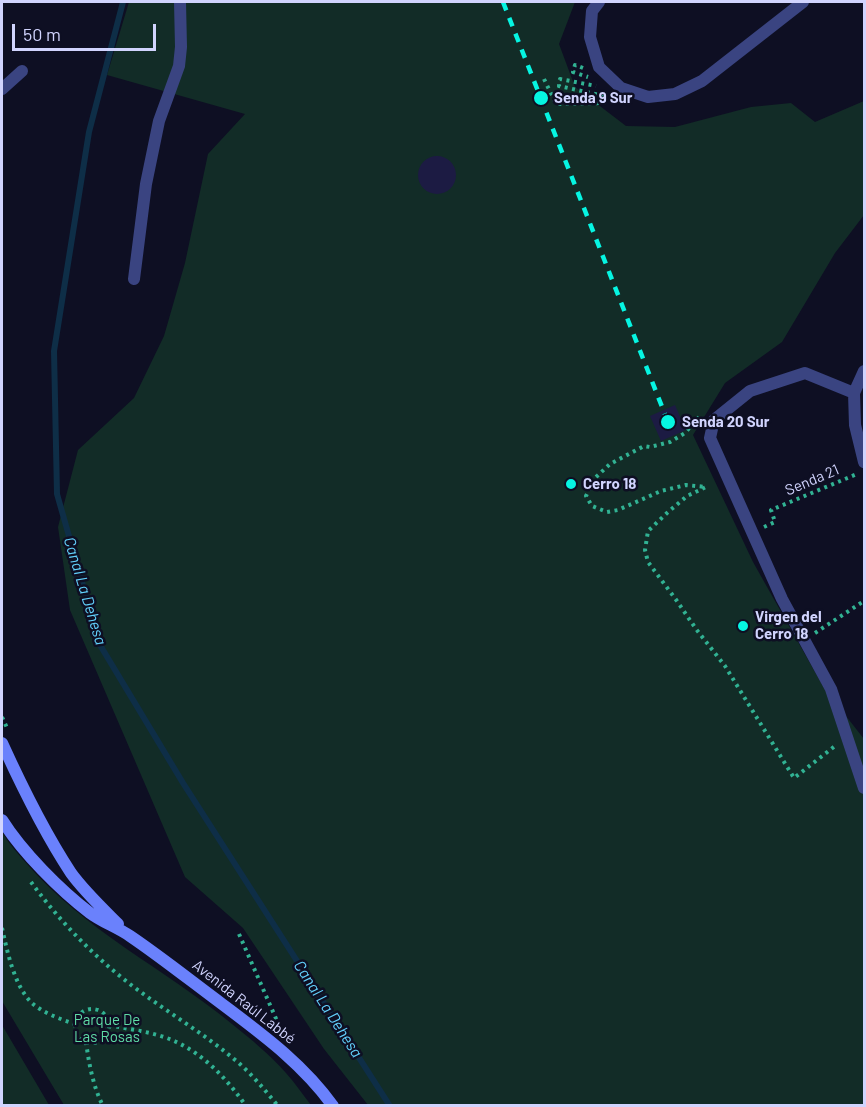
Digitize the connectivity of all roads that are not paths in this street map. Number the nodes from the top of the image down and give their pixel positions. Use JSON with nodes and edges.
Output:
{"nodes":[{"id":1,"x":180,"y":2,"type":"edge"},
{"id":2,"x":599,"y":2,"type":"edge"},
{"id":3,"x":803,"y":2,"type":"edge"},
{"id":4,"x":22,"y":71,"type":"dead end"},
{"id":5,"x":2,"y":89,"type":"edge"},
{"id":6,"x":134,"y":279,"type":"dead end"},
{"id":7,"x":864,"y":371,"type":"edge"},
{"id":8,"x":854,"y":393,"type":"junction"},
{"id":9,"x":864,"y":462,"type":"edge"},
{"id":10,"x":2,"y":743,"type":"edge"},
{"id":11,"x":864,"y":788,"type":"edge"},
{"id":12,"x":2,"y":820,"type":"edge"},
{"id":13,"x":127,"y":934,"type":"junction"},
{"id":14,"x":333,"y":1106,"type":"edge"}],
"edges":[{"from":1,"to":6,"type":"street"},
{"from":2,"to":3,"type":"street"},
{"from":4,"to":5,"type":"street"},
{"from":7,"to":8,"type":"street"},
{"from":8,"to":9,"type":"street"},
{"from":8,"to":11,"type":"street"},
{"from":10,"to":13,"type":"street","name":"Avenida Raúl Labbé"},
{"from":12,"to":13,"type":"street","name":"Avenida Raúl Labbé"},
{"from":13,"to":14,"type":"street","name":"Avenida Raúl Labbé"}]}
